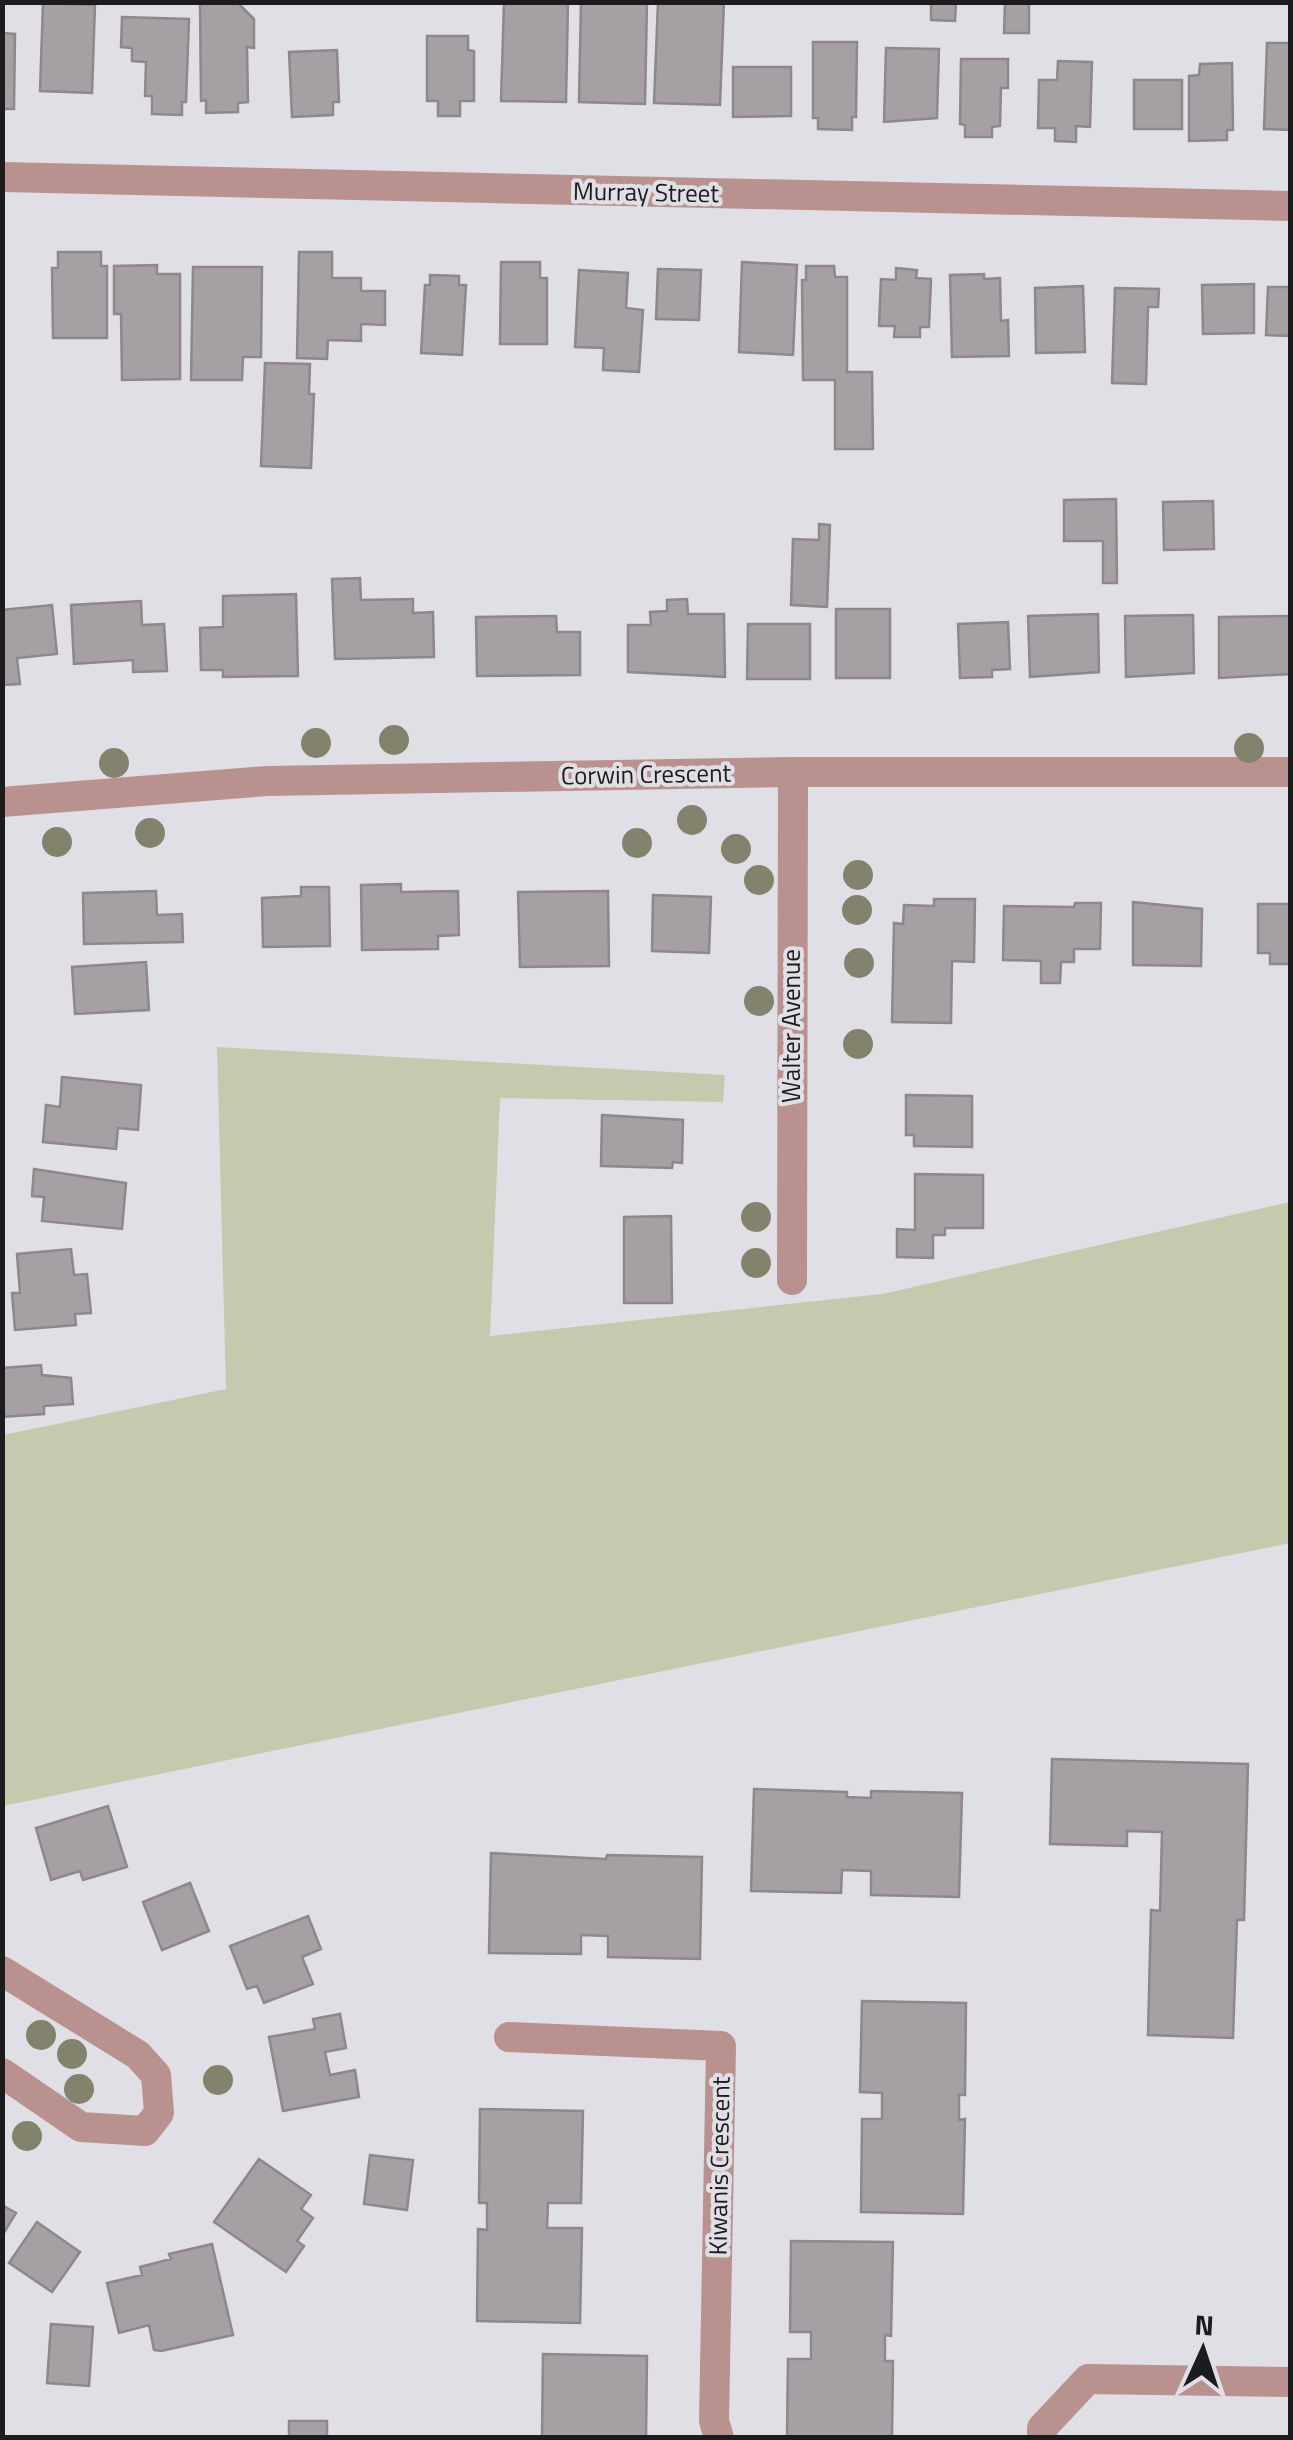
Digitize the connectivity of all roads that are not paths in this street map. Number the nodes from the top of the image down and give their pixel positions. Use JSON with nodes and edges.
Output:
{"nodes":[{"id":1,"x":2,"y":177,"type":"edge"},
{"id":2,"x":1290,"y":206,"type":"edge"},
{"id":3,"x":792,"y":772,"type":"junction"},
{"id":4,"x":1290,"y":772,"type":"edge"},
{"id":5,"x":2,"y":802,"type":"edge"},
{"id":6,"x":792,"y":1280,"type":"dead end"},
{"id":7,"x":2,"y":1971,"type":"edge"},
{"id":8,"x":508,"y":2036,"type":"dead end"},
{"id":9,"x":2,"y":2072,"type":"edge"},
{"id":10,"x":1290,"y":2382,"type":"edge"},
{"id":11,"x":720,"y":2438,"type":"edge"},
{"id":12,"x":1042,"y":2438,"type":"edge"}],
"edges":[{"from":1,"to":2,"type":"street","name":"Murray Street"},
{"from":3,"to":4,"type":"street","name":"Corwin Crescent"},
{"from":3,"to":5,"type":"street","name":"Corwin Crescent"},
{"from":3,"to":6,"type":"street","name":"Walter Avenue"},
{"from":7,"to":9,"type":"street"},
{"from":8,"to":11,"type":"street","name":"Kiwanis Crescent"},
{"from":10,"to":12,"type":"street"}]}
